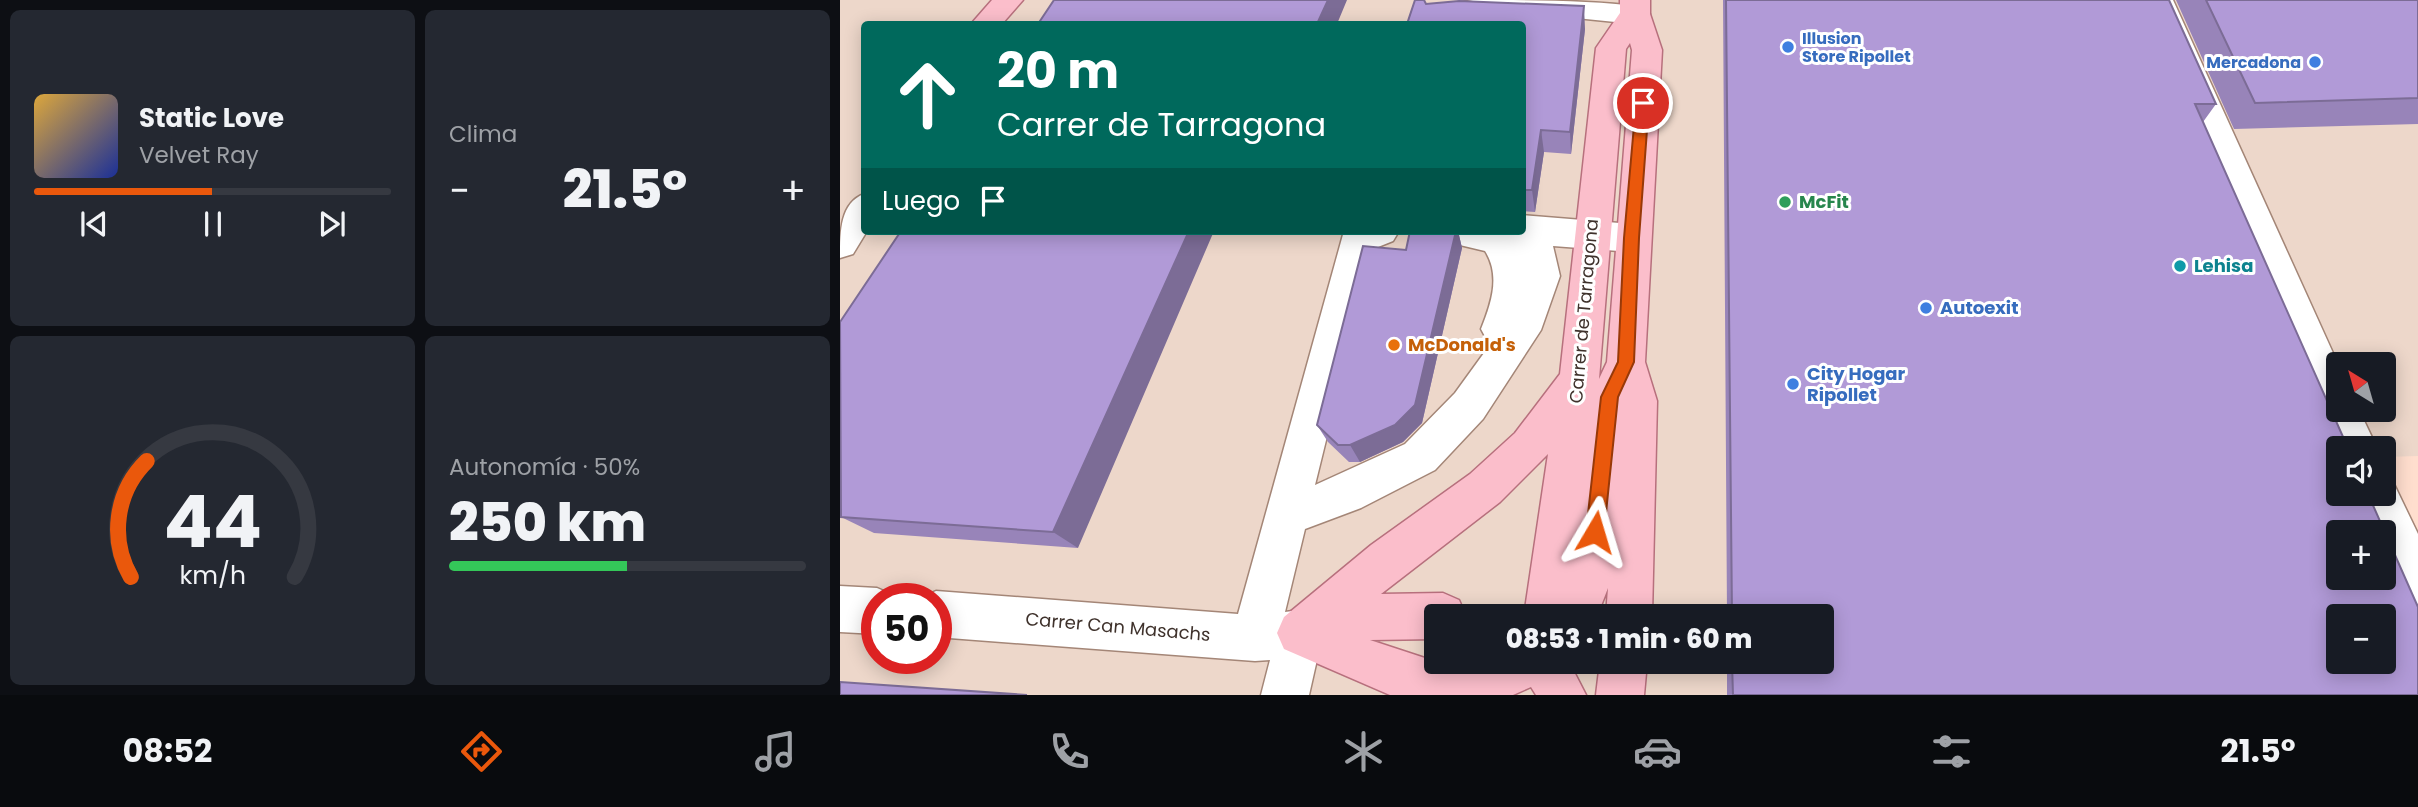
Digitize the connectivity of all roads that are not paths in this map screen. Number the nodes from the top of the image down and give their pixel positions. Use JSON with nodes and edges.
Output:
{"nodes":[{"id":1,"x":994,"y":0,"type":"edge"},
{"id":2,"x":1008,"y":0,"type":"edge"},
{"id":3,"x":2158,"y":0,"type":"edge"},
{"id":4,"x":1527,"y":2,"type":"edge"},
{"id":5,"x":1635,"y":7,"type":"edge"},
{"id":6,"x":986,"y":21,"type":"edge"},
{"id":7,"x":988,"y":21,"type":"edge"},
{"id":8,"x":1447,"y":21,"type":"edge"},
{"id":9,"x":861,"y":211,"type":"edge"},
{"id":10,"x":1526,"y":229,"type":"edge"},
{"id":11,"x":1526,"y":234,"type":"edge"},
{"id":12,"x":1370,"y":235,"type":"edge"},
{"id":13,"x":1474,"y":235,"type":"edge"},
{"id":14,"x":1590,"y":237,"type":"junction"},
{"id":15,"x":1632,"y":238,"type":"junction"},
{"id":16,"x":840,"y":244,"type":"edge"},
{"id":17,"x":1626,"y":362,"type":"junction"},
{"id":18,"x":1579,"y":379,"type":"junction"},
{"id":19,"x":1469,"y":406,"type":"junction"},
{"id":20,"x":2351,"y":436,"type":"edge"},
{"id":21,"x":2385,"y":506,"type":"edge"},
{"id":22,"x":1284,"y":516,"type":"junction"},
{"id":23,"x":2408,"y":538,"type":"edge"},
{"id":24,"x":2418,"y":582,"type":"edge"},
{"id":25,"x":1549,"y":604,"type":"edge"},
{"id":26,"x":1579,"y":604,"type":"edge"},
{"id":27,"x":1629,"y":604,"type":"edge"},
{"id":28,"x":840,"y":609,"type":"edge"},
{"id":29,"x":861,"y":610,"type":"edge"},
{"id":30,"x":952,"y":615,"type":"edge"},
{"id":31,"x":1424,"y":616,"type":"edge"},
{"id":32,"x":1300,"y":633,"type":"junction"},
{"id":33,"x":1255,"y":638,"type":"junction"},
{"id":34,"x":1506,"y":674,"type":"edge"},
{"id":35,"x":1540,"y":674,"type":"edge"},
{"id":36,"x":1549,"y":674,"type":"edge"},
{"id":37,"x":1623,"y":674,"type":"edge"},
{"id":38,"x":1419,"y":687,"type":"edge"},
{"id":39,"x":1285,"y":695,"type":"edge"},
{"id":40,"x":1537,"y":695,"type":"edge"},
{"id":41,"x":1562,"y":695,"type":"edge"},
{"id":42,"x":1620,"y":695,"type":"edge"}],
"edges":[{"from":1,"to":6,"type":"main road"},
{"from":2,"to":7,"type":"main road"},
{"from":3,"to":20,"type":"street"},
{"from":4,"to":5,"type":"street"},
{"from":4,"to":8,"type":"street"},
{"from":5,"to":14,"type":"main road","name":"Carrer de Tarragona"},
{"from":5,"to":15,"type":"main road"},
{"from":9,"to":16,"type":"street"},
{"from":10,"to":14,"type":"street"},
{"from":11,"to":19,"type":"street"},
{"from":12,"to":22,"type":"street"},
{"from":13,"to":19,"type":"street"},
{"from":14,"to":15,"type":"street"},
{"from":14,"to":18,"type":"main road","name":"Carrer de Tarragona"},
{"from":15,"to":17,"type":"main road"},
{"from":17,"to":26,"type":"main road"},
{"from":17,"to":27,"type":"main road"},
{"from":18,"to":25,"type":"main road","name":"Carrer de Tarragona"},
{"from":18,"to":32,"type":"main road"},
{"from":19,"to":22,"type":"street"},
{"from":21,"to":23,"type":"street"},
{"from":22,"to":33,"type":"street"},
{"from":23,"to":24,"type":"street"},
{"from":28,"to":29,"type":"street"},
{"from":30,"to":33,"type":"street","name":"Carrer Can Masachs"},
{"from":31,"to":32,"type":"main road"},
{"from":32,"to":33,"type":"street","name":"Carrer Can Masachs"},
{"from":32,"to":38,"type":"main road"},
{"from":32,"to":39,"type":"street"},
{"from":34,"to":38,"type":"main road"},
{"from":35,"to":40,"type":"main road"},
{"from":36,"to":41,"type":"main road"},
{"from":37,"to":42,"type":"main road"}]}
